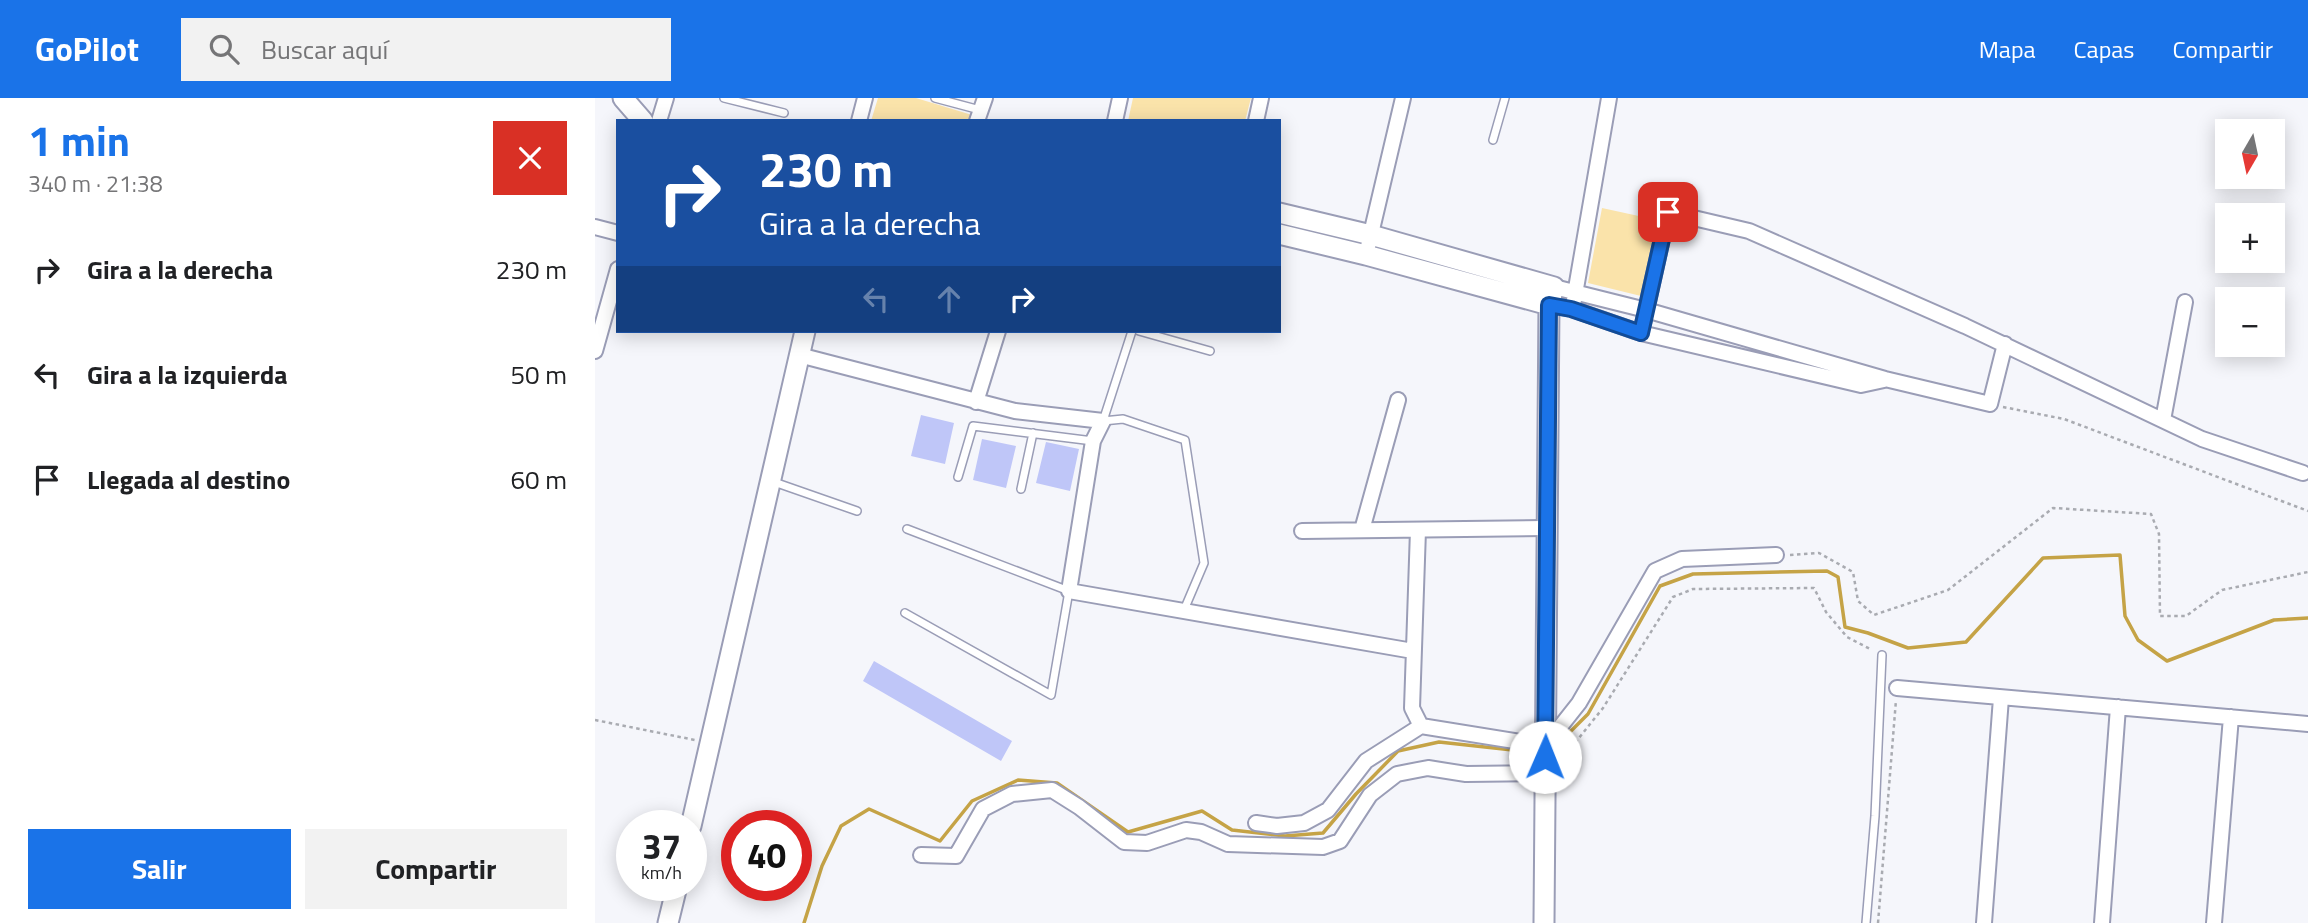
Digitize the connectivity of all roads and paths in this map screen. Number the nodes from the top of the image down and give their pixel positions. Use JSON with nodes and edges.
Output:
{"nodes":[{"id":1,"x":623,"y":98,"type":"edge"},
{"id":2,"x":666,"y":98,"type":"edge"},
{"id":3,"x":724,"y":98,"type":"edge"},
{"id":4,"x":865,"y":98,"type":"edge"},
{"id":5,"x":936,"y":98,"type":"edge"},
{"id":6,"x":1120,"y":98,"type":"edge"},
{"id":7,"x":1261,"y":98,"type":"edge"},
{"id":8,"x":1403,"y":98,"type":"edge"},
{"id":9,"x":1505,"y":98,"type":"edge"},
{"id":10,"x":1609,"y":98,"type":"edge"},
{"id":11,"x":980,"y":110,"type":"edge"},
{"id":12,"x":784,"y":113,"type":"dead end"},
{"id":13,"x":641,"y":119,"type":"edge"},
{"id":14,"x":660,"y":119,"type":"edge"},
{"id":15,"x":860,"y":119,"type":"edge"},
{"id":16,"x":1115,"y":119,"type":"edge"},
{"id":17,"x":1256,"y":119,"type":"edge"},
{"id":18,"x":1493,"y":140,"type":"dead end"},
{"id":19,"x":1281,"y":213,"type":"edge"},
{"id":20,"x":595,"y":227,"type":"edge"},
{"id":21,"x":616,"y":232,"type":"edge"},
{"id":22,"x":1281,"y":234,"type":"edge"},
{"id":23,"x":1371,"y":235,"type":"junction"},
{"id":24,"x":1366,"y":255,"type":"junction"},
{"id":25,"x":616,"y":277,"type":"edge"},
{"id":26,"x":1575,"y":293,"type":"junction"},
{"id":27,"x":1551,"y":296,"type":"junction"},
{"id":28,"x":2185,"y":302,"type":"dead end"},
{"id":29,"x":1571,"y":309,"type":"junction"},
{"id":30,"x":1646,"y":310,"type":"junction"},
{"id":31,"x":804,"y":333,"type":"edge"},
{"id":32,"x":997,"y":333,"type":"edge"},
{"id":33,"x":1131,"y":333,"type":"edge"},
{"id":34,"x":1146,"y":333,"type":"edge"},
{"id":35,"x":1641,"y":333,"type":"junction"},
{"id":36,"x":2005,"y":344,"type":"junction"},
{"id":37,"x":595,"y":351,"type":"edge"},
{"id":38,"x":1210,"y":351,"type":"dead end"},
{"id":39,"x":799,"y":355,"type":"junction"},
{"id":40,"x":1885,"y":379,"type":"junction"},
{"id":41,"x":1398,"y":400,"type":"dead end"},
{"id":42,"x":976,"y":402,"type":"junction"},
{"id":43,"x":1990,"y":404,"type":"junction"},
{"id":44,"x":2163,"y":420,"type":"junction"},
{"id":45,"x":1103,"y":421,"type":"junction"},
{"id":46,"x":1033,"y":433,"type":"junction"},
{"id":47,"x":1093,"y":441,"type":"junction"},
{"id":48,"x":2303,"y":473,"type":"dead end"},
{"id":49,"x":958,"y":477,"type":"dead end"},
{"id":50,"x":770,"y":481,"type":"junction"},
{"id":51,"x":1021,"y":489,"type":"dead end"},
{"id":52,"x":857,"y":511,"type":"dead end"},
{"id":53,"x":2308,"y":511,"type":"edge"},
{"id":54,"x":1545,"y":528,"type":"junction"},
{"id":55,"x":907,"y":529,"type":"dead end"},
{"id":56,"x":1362,"y":530,"type":"junction"},
{"id":57,"x":1418,"y":530,"type":"junction"},
{"id":58,"x":1302,"y":531,"type":"dead end"},
{"id":59,"x":1776,"y":555,"type":"joint"},
{"id":60,"x":2308,"y":572,"type":"edge"},
{"id":61,"x":1069,"y":591,"type":"junction"},
{"id":62,"x":1184,"y":610,"type":"junction"},
{"id":63,"x":905,"y":613,"type":"dead end"},
{"id":64,"x":1413,"y":651,"type":"junction"},
{"id":65,"x":1882,"y":655,"type":"joint"},
{"id":66,"x":1897,"y":688,"type":"joint"},
{"id":67,"x":2001,"y":698,"type":"junction"},
{"id":68,"x":2118,"y":707,"type":"junction"},
{"id":69,"x":2231,"y":717,"type":"junction"},
{"id":70,"x":595,"y":720,"type":"edge"},
{"id":71,"x":2308,"y":724,"type":"edge"},
{"id":72,"x":1421,"y":726,"type":"junction"},
{"id":73,"x":710,"y":743,"type":"junction"},
{"id":74,"x":1545,"y":756,"type":"junction"},
{"id":75,"x":695,"y":810,"type":"edge"},
{"id":76,"x":1256,"y":823,"type":"dead end"},
{"id":77,"x":921,"y":855,"type":"dead end"},
{"id":78,"x":673,"y":901,"type":"edge"},
{"id":79,"x":668,"y":923,"type":"edge"},
{"id":80,"x":1544,"y":923,"type":"edge"},
{"id":81,"x":1866,"y":923,"type":"edge"},
{"id":82,"x":1878,"y":923,"type":"edge"},
{"id":83,"x":1984,"y":923,"type":"edge"},
{"id":84,"x":2102,"y":923,"type":"edge"},
{"id":85,"x":2214,"y":923,"type":"edge"}],
"edges":[{"from":1,"to":13,"type":"street"},
{"from":2,"to":14,"type":"street"},
{"from":3,"to":12,"type":"lane"},
{"from":4,"to":15,"type":"street"},
{"from":5,"to":11,"type":"lane"},
{"from":6,"to":16,"type":"street"},
{"from":7,"to":17,"type":"street"},
{"from":8,"to":23,"type":"street"},
{"from":9,"to":18,"type":"lane"},
{"from":10,"to":26,"type":"street"},
{"from":19,"to":23,"type":"street"},
{"from":20,"to":21,"type":"street"},
{"from":22,"to":24,"type":"street"},
{"from":23,"to":24,"type":"street"},
{"from":23,"to":27,"type":"street"},
{"from":24,"to":27,"type":"street"},
{"from":25,"to":37,"type":"street"},
{"from":26,"to":27,"type":"street"},
{"from":26,"to":29,"type":"street"},
{"from":26,"to":30,"type":"street"},
{"from":27,"to":29,"type":"street"},
{"from":27,"to":54,"type":"street"},
{"from":28,"to":44,"type":"street"},
{"from":29,"to":35,"type":"street"},
{"from":30,"to":35,"type":"street"},
{"from":30,"to":36,"type":"street"},
{"from":30,"to":40,"type":"street"},
{"from":31,"to":39,"type":"street"},
{"from":32,"to":42,"type":"street"},
{"from":33,"to":45,"type":"lane"},
{"from":34,"to":38,"type":"lane"},
{"from":35,"to":40,"type":"street"},
{"from":36,"to":43,"type":"street"},
{"from":36,"to":44,"type":"street"},
{"from":39,"to":42,"type":"street"},
{"from":39,"to":50,"type":"street"},
{"from":40,"to":43,"type":"street"},
{"from":41,"to":56,"type":"street"},
{"from":42,"to":45,"type":"street"},
{"from":43,"to":53,"type":"path"},
{"from":44,"to":48,"type":"street"},
{"from":45,"to":47,"type":"street"},
{"from":45,"to":62,"type":"lane"},
{"from":46,"to":47,"type":"lane"},
{"from":46,"to":49,"type":"lane"},
{"from":46,"to":51,"type":"lane"},
{"from":47,"to":61,"type":"street"},
{"from":50,"to":52,"type":"lane"},
{"from":50,"to":73,"type":"street"},
{"from":54,"to":57,"type":"street"},
{"from":54,"to":74,"type":"street"},
{"from":55,"to":61,"type":"lane"},
{"from":56,"to":57,"type":"street"},
{"from":56,"to":58,"type":"street"},
{"from":57,"to":64,"type":"street"},
{"from":59,"to":60,"type":"path"},
{"from":59,"to":74,"type":"street"},
{"from":61,"to":62,"type":"street"},
{"from":61,"to":63,"type":"lane"},
{"from":62,"to":64,"type":"street"},
{"from":64,"to":72,"type":"street"},
{"from":65,"to":74,"type":"path"},
{"from":65,"to":81,"type":"lane"},
{"from":66,"to":67,"type":"street"},
{"from":66,"to":82,"type":"path"},
{"from":67,"to":68,"type":"street"},
{"from":67,"to":83,"type":"street"},
{"from":68,"to":69,"type":"street"},
{"from":68,"to":84,"type":"street"},
{"from":69,"to":71,"type":"street"},
{"from":69,"to":85,"type":"street"},
{"from":70,"to":73,"type":"path"},
{"from":72,"to":74,"type":"street"},
{"from":72,"to":76,"type":"street"},
{"from":73,"to":75,"type":"street"},
{"from":74,"to":77,"type":"street"},
{"from":74,"to":80,"type":"street"},
{"from":78,"to":79,"type":"street"}]}
